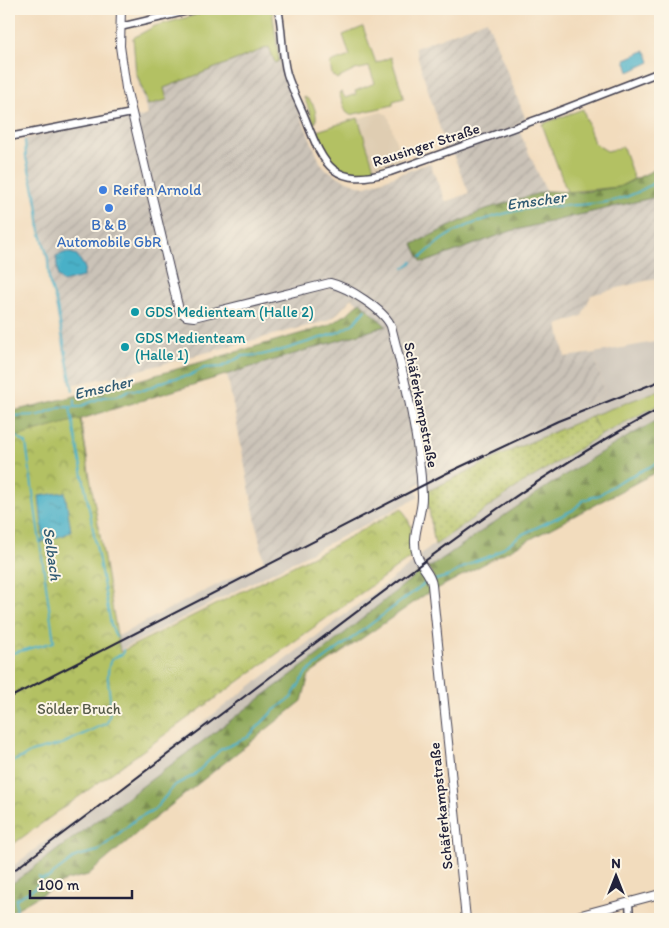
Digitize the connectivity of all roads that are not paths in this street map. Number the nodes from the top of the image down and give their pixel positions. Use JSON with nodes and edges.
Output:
{"nodes":[{"id":1,"x":121,"y":9,"type":"edge"},
{"id":2,"x":196,"y":9,"type":"edge"},
{"id":3,"x":278,"y":9,"type":"edge"},
{"id":4,"x":120,"y":27,"type":"junction"},
{"id":5,"x":660,"y":72,"type":"edge"},
{"id":6,"x":132,"y":113,"type":"junction"},
{"id":7,"x":9,"y":137,"type":"edge"},
{"id":8,"x":660,"y":894,"type":"edge"},
{"id":9,"x":629,"y":903,"type":"junction"},
{"id":10,"x":466,"y":919,"type":"edge"},
{"id":11,"x":566,"y":919,"type":"edge"},
{"id":12,"x":630,"y":919,"type":"edge"}],
"edges":[{"from":1,"to":4,"type":"street"},
{"from":2,"to":4,"type":"street"},
{"from":3,"to":5,"type":"street","name":"Rausinger Straße"},
{"from":4,"to":6,"type":"street"},
{"from":6,"to":7,"type":"street"},
{"from":6,"to":10,"type":"street","name":"Schäferkampstraße"},
{"from":8,"to":9,"type":"street"},
{"from":9,"to":11,"type":"street"},
{"from":9,"to":12,"type":"street"}]}
